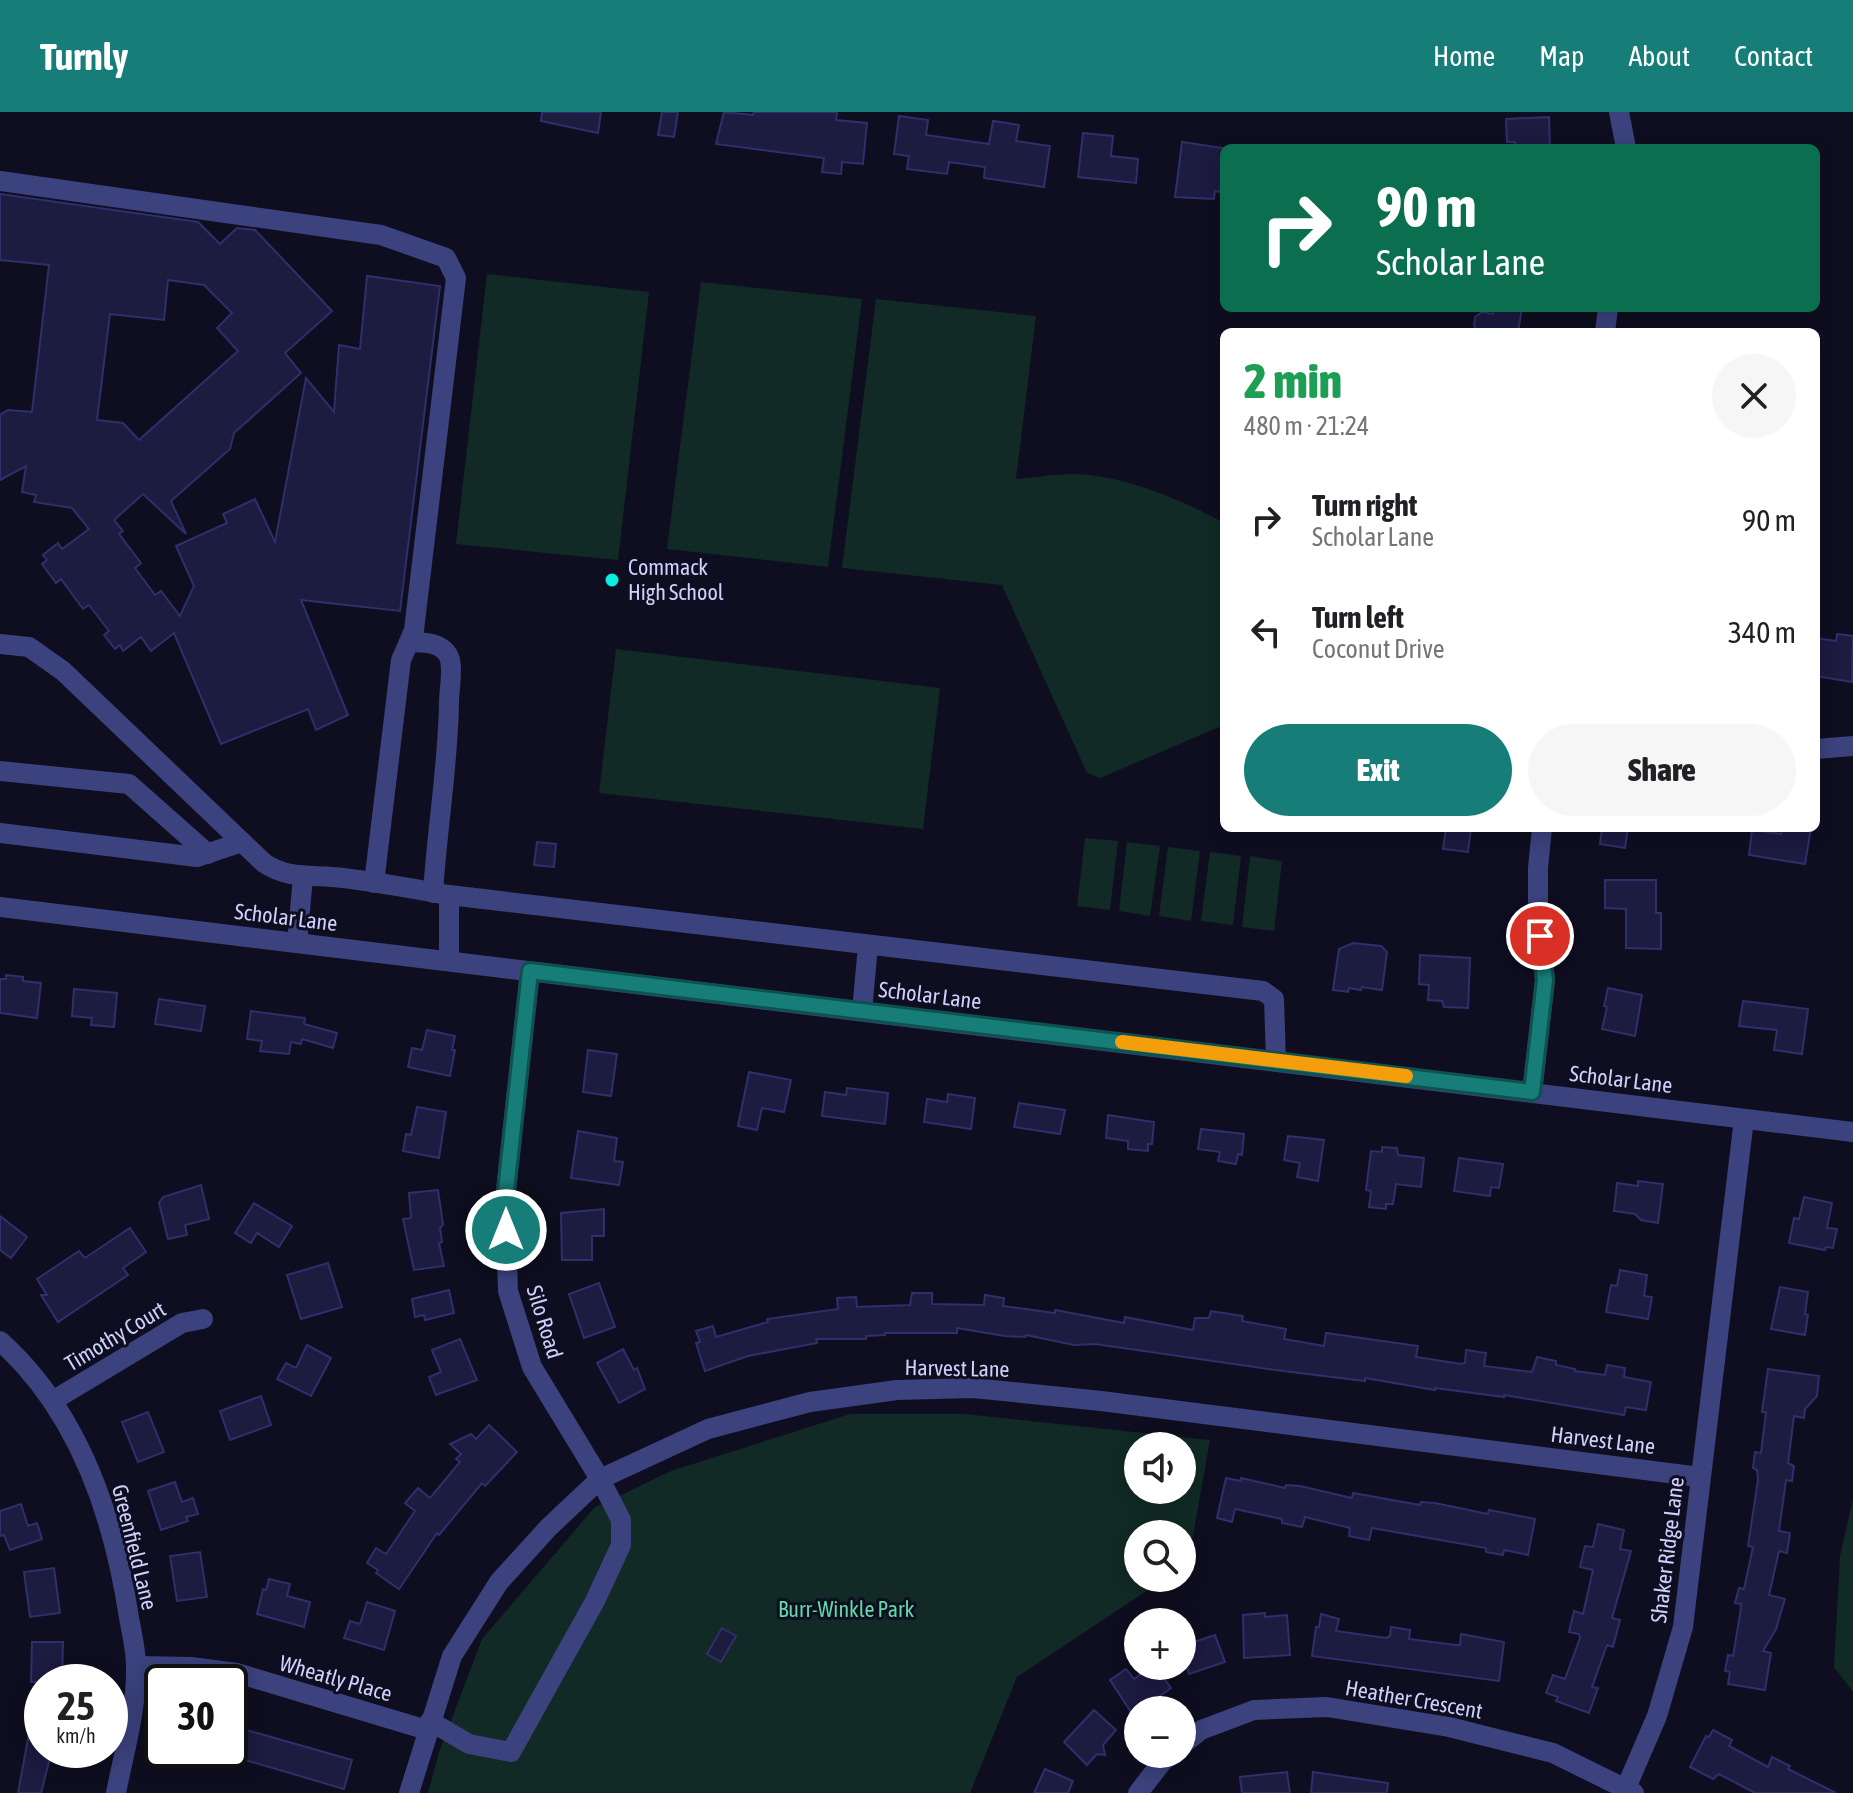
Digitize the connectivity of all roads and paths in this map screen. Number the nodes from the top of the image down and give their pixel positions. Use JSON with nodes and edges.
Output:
{"nodes":[{"id":1,"x":1619,"y":112,"type":"edge"},
{"id":2,"x":1625,"y":144,"type":"edge"},
{"id":3,"x":0,"y":181,"type":"edge"},
{"id":4,"x":409,"y":642,"type":"junction"},
{"id":5,"x":0,"y":644,"type":"edge"},
{"id":6,"x":1853,"y":746,"type":"edge"},
{"id":7,"x":1820,"y":749,"type":"edge"},
{"id":8,"x":0,"y":771,"type":"edge"},
{"id":9,"x":1542,"y":832,"type":"edge"},
{"id":10,"x":0,"y":833,"type":"edge"},
{"id":11,"x":242,"y":842,"type":"junction"},
{"id":12,"x":208,"y":854,"type":"junction"},
{"id":13,"x":303,"y":877,"type":"junction"},
{"id":14,"x":374,"y":883,"type":"junction"},
{"id":15,"x":441,"y":894,"type":"junction"},
{"id":16,"x":0,"y":907,"type":"edge"},
{"id":17,"x":297,"y":943,"type":"junction"},
{"id":18,"x":868,"y":946,"type":"junction"},
{"id":19,"x":449,"y":961,"type":"junction"},
{"id":20,"x":530,"y":971,"type":"junction"},
{"id":21,"x":862,"y":1011,"type":"junction"},
{"id":22,"x":1276,"y":1061,"type":"junction"},
{"id":23,"x":1532,"y":1092,"type":"junction"},
{"id":24,"x":1744,"y":1119,"type":"junction"},
{"id":25,"x":1853,"y":1132,"type":"edge"},
{"id":26,"x":203,"y":1319,"type":"dead end"},
{"id":27,"x":0,"y":1341,"type":"edge"},
{"id":28,"x":54,"y":1400,"type":"junction"},
{"id":29,"x":1700,"y":1477,"type":"junction"},
{"id":30,"x":600,"y":1479,"type":"junction"},
{"id":31,"x":136,"y":1666,"type":"junction"},
{"id":32,"x":428,"y":1725,"type":"junction"},
{"id":33,"x":1196,"y":1734,"type":"edge"},
{"id":34,"x":1157,"y":1768,"type":"edge"},
{"id":35,"x":1630,"y":1790,"type":"edge"},
{"id":36,"x":116,"y":1793,"type":"edge"},
{"id":37,"x":409,"y":1793,"type":"edge"},
{"id":38,"x":1138,"y":1793,"type":"edge"}],
"edges":[{"from":1,"to":2,"type":"street"},
{"from":3,"to":4,"type":"street"},
{"from":4,"to":14,"type":"street"},
{"from":4,"to":15,"type":"street"},
{"from":5,"to":11,"type":"street"},
{"from":6,"to":7,"type":"street"},
{"from":8,"to":12,"type":"street"},
{"from":9,"to":23,"type":"street"},
{"from":10,"to":12,"type":"street"},
{"from":11,"to":12,"type":"street"},
{"from":11,"to":13,"type":"street"},
{"from":13,"to":14,"type":"street"},
{"from":13,"to":17,"type":"street"},
{"from":14,"to":15,"type":"street"},
{"from":15,"to":18,"type":"street"},
{"from":15,"to":19,"type":"street"},
{"from":16,"to":17,"type":"street","name":"Scholar Lane"},
{"from":17,"to":19,"type":"street","name":"Scholar Lane"},
{"from":18,"to":21,"type":"street"},
{"from":18,"to":22,"type":"street"},
{"from":19,"to":20,"type":"street","name":"Scholar Lane"},
{"from":20,"to":21,"type":"street","name":"Scholar Lane"},
{"from":20,"to":30,"type":"street","name":"Silo Road"},
{"from":21,"to":22,"type":"street","name":"Scholar Lane"},
{"from":22,"to":23,"type":"street","name":"Scholar Lane"},
{"from":23,"to":24,"type":"street","name":"Scholar Lane"},
{"from":24,"to":25,"type":"street","name":"Scholar Lane"},
{"from":24,"to":29,"type":"street","name":"Shaker Ridge Lane"},
{"from":26,"to":28,"type":"street","name":"Timothy Court"},
{"from":27,"to":28,"type":"street","name":"Greenfield Lane"},
{"from":28,"to":31,"type":"street","name":"Greenfield Lane"},
{"from":29,"to":30,"type":"street","name":"Harvest Lane"},
{"from":29,"to":35,"type":"street","name":"Shaker Ridge Lane"},
{"from":30,"to":32,"type":"street","name":"Harvest Lane"},
{"from":30,"to":32,"type":"street","name":"Silo Road"},
{"from":31,"to":32,"type":"street","name":"Wheatly Place"},
{"from":31,"to":36,"type":"street","name":"Greenfield Lane"},
{"from":32,"to":37,"type":"street","name":"Harvest Lane"},
{"from":33,"to":35,"type":"street","name":"Heather Crescent"},
{"from":34,"to":38,"type":"street"}]}
